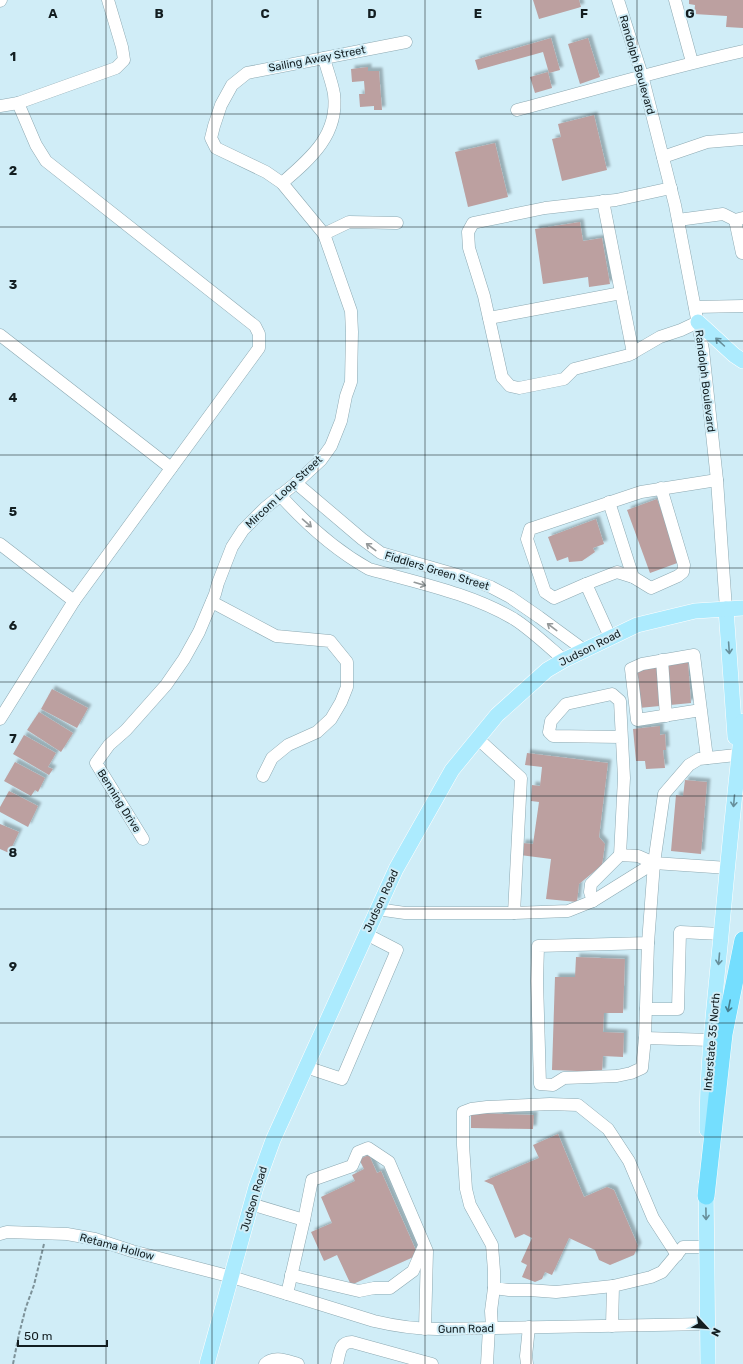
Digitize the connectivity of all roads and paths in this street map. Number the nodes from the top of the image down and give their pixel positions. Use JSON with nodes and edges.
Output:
{"nodes":[{"id":1,"x":108,"y":0,"type":"edge"},
{"id":2,"x":618,"y":0,"type":"edge"},
{"id":3,"x":675,"y":0,"type":"edge"},
{"id":4,"x":406,"y":42,"type":"dead end"},
{"id":5,"x":743,"y":51,"type":"edge"},
{"id":6,"x":324,"y":58,"type":"junction"},
{"id":7,"x":692,"y":62,"type":"junction"},
{"id":8,"x":642,"y":75,"type":"junction"},
{"id":9,"x":18,"y":103,"type":"junction"},
{"id":10,"x":0,"y":106,"type":"edge"},
{"id":11,"x":517,"y":110,"type":"dead end"},
{"id":12,"x":743,"y":139,"type":"edge"},
{"id":13,"x":663,"y":157,"type":"junction"},
{"id":14,"x":255,"y":167,"type":"joint"},
{"id":15,"x":282,"y":183,"type":"junction"},
{"id":16,"x":671,"y":188,"type":"junction"},
{"id":17,"x":603,"y":201,"type":"junction"},
{"id":18,"x":739,"y":219,"type":"edge"},
{"id":19,"x":678,"y":220,"type":"junction"},
{"id":20,"x":397,"y":223,"type":"dead end"},
{"id":21,"x":324,"y":234,"type":"junction"},
{"id":22,"x":742,"y":253,"type":"dead end"},
{"id":23,"x":621,"y":293,"type":"junction"},
{"id":24,"x":694,"y":306,"type":"junction"},
{"id":25,"x":743,"y":306,"type":"edge"},
{"id":26,"x":489,"y":318,"type":"junction"},
{"id":27,"x":698,"y":322,"type":"junction"},
{"id":28,"x":0,"y":335,"type":"edge"},
{"id":29,"x":632,"y":353,"type":"junction"},
{"id":30,"x":743,"y":361,"type":"edge"},
{"id":31,"x":171,"y":468,"type":"junction"},
{"id":32,"x":717,"y":480,"type":"junction"},
{"id":33,"x":296,"y":483,"type":"junction"},
{"id":34,"x":661,"y":488,"type":"junction"},
{"id":35,"x":280,"y":495,"type":"junction"},
{"id":36,"x":609,"y":502,"type":"junction"},
{"id":37,"x":0,"y":544,"type":"edge"},
{"id":38,"x":633,"y":577,"type":"junction"},
{"id":39,"x":586,"y":584,"type":"junction"},
{"id":40,"x":74,"y":601,"type":"junction"},
{"id":41,"x":212,"y":602,"type":"junction"},
{"id":42,"x":743,"y":608,"type":"edge"},
{"id":43,"x":726,"y":609,"type":"junction"},
{"id":44,"x":610,"y":637,"type":"junction"},
{"id":45,"x":584,"y":650,"type":"junction"},
{"id":46,"x":564,"y":660,"type":"junction"},
{"id":47,"x":662,"y":660,"type":"junction"},
{"id":48,"x":701,"y":710,"type":"junction"},
{"id":49,"x":666,"y":716,"type":"junction"},
{"id":50,"x":0,"y":720,"type":"edge"},
{"id":51,"x":743,"y":721,"type":"edge"},
{"id":52,"x":621,"y":737,"type":"junction"},
{"id":53,"x":478,"y":739,"type":"junction"},
{"id":54,"x":736,"y":755,"type":"junction"},
{"id":55,"x":707,"y":758,"type":"junction"},
{"id":56,"x":96,"y":763,"type":"joint"},
{"id":57,"x":737,"y":771,"type":"junction"},
{"id":58,"x":263,"y":776,"type":"dead end"},
{"id":59,"x":143,"y":839,"type":"dead end"},
{"id":60,"x":620,"y":855,"type":"junction"},
{"id":61,"x":654,"y":863,"type":"junction"},
{"id":62,"x":728,"y":868,"type":"junction"},
{"id":63,"x":593,"y":901,"type":"junction"},
{"id":64,"x":378,"y":909,"type":"junction"},
{"id":65,"x":514,"y":913,"type":"junction"},
{"id":66,"x":366,"y":934,"type":"junction"},
{"id":67,"x":721,"y":934,"type":"junction"},
{"id":68,"x":743,"y":940,"type":"edge"},
{"id":69,"x":648,"y":943,"type":"junction"},
{"id":70,"x":646,"y":1009,"type":"junction"},
{"id":71,"x":645,"y":1038,"type":"junction"},
{"id":72,"x":711,"y":1040,"type":"junction"},
{"id":73,"x":306,"y":1066,"type":"junction"},
{"id":74,"x":706,"y":1196,"type":"junction"},
{"id":75,"x":251,"y":1204,"type":"junction"},
{"id":76,"x":304,"y":1220,"type":"junction"},
{"id":77,"x":0,"y":1234,"type":"edge"},
{"id":78,"x":47,"y":1234,"type":"junction"},
{"id":79,"x":424,"y":1245,"type":"junction"},
{"id":80,"x":707,"y":1248,"type":"junction"},
{"id":81,"x":677,"y":1255,"type":"junction"},
{"id":82,"x":291,"y":1275,"type":"junction"},
{"id":83,"x":232,"y":1276,"type":"junction"},
{"id":84,"x":613,"y":1286,"type":"junction"},
{"id":85,"x":494,"y":1288,"type":"junction"},
{"id":86,"x":287,"y":1294,"type":"junction"},
{"id":87,"x":708,"y":1324,"type":"junction"},
{"id":88,"x":612,"y":1326,"type":"junction"},
{"id":89,"x":490,"y":1328,"type":"junction"},
{"id":90,"x":529,"y":1328,"type":"junction"},
{"id":91,"x":425,"y":1329,"type":"junction"},
{"id":92,"x":13,"y":1364,"type":"edge"},
{"id":93,"x":207,"y":1364,"type":"edge"},
{"id":94,"x":265,"y":1364,"type":"edge"},
{"id":95,"x":298,"y":1364,"type":"edge"},
{"id":96,"x":337,"y":1364,"type":"edge"},
{"id":97,"x":432,"y":1364,"type":"edge"},
{"id":98,"x":487,"y":1364,"type":"edge"},
{"id":99,"x":527,"y":1364,"type":"edge"},
{"id":100,"x":708,"y":1364,"type":"edge"}],
"edges":[{"from":1,"to":9,"type":"street"},
{"from":2,"to":8,"type":"street","name":"Randolph Boulevard"},
{"from":3,"to":7,"type":"street"},
{"from":4,"to":6,"type":"street","name":"Sailing Away Street"},
{"from":5,"to":7,"type":"street"},
{"from":6,"to":14,"type":"street","name":"Sailing Away Street"},
{"from":6,"to":15,"type":"street"},
{"from":7,"to":8,"type":"street"},
{"from":8,"to":11,"type":"street"},
{"from":8,"to":13,"type":"street","name":"Randolph Boulevard"},
{"from":9,"to":10,"type":"street"},
{"from":9,"to":31,"type":"street"},
{"from":12,"to":13,"type":"street"},
{"from":13,"to":16,"type":"street","name":"Randolph Boulevard"},
{"from":14,"to":15,"type":"street","name":"Mircom Loop Street"},
{"from":15,"to":21,"type":"street","name":"Mircom Loop Street"},
{"from":16,"to":17,"type":"street"},
{"from":16,"to":19,"type":"street","name":"Randolph Boulevard"},
{"from":17,"to":23,"type":"street"},
{"from":17,"to":26,"type":"street"},
{"from":18,"to":19,"type":"street"},
{"from":18,"to":22,"type":"street"},
{"from":19,"to":24,"type":"street","name":"Randolph Boulevard"},
{"from":20,"to":21,"type":"street"},
{"from":21,"to":33,"type":"street","name":"Mircom Loop Street"},
{"from":23,"to":26,"type":"street"},
{"from":23,"to":29,"type":"street"},
{"from":24,"to":25,"type":"street"},
{"from":24,"to":27,"type":"street","name":"Randolph Boulevard"},
{"from":26,"to":29,"type":"street"},
{"from":27,"to":29,"type":"street"},
{"from":30,"to":27,"type":"main road","one_way":true},
{"from":27,"to":32,"type":"street","name":"Randolph Boulevard"},
{"from":28,"to":31,"type":"street"},
{"from":31,"to":40,"type":"street"},
{"from":32,"to":34,"type":"street"},
{"from":32,"to":43,"type":"street","name":"Randolph Boulevard"},
{"from":33,"to":35,"type":"street","name":"Mircom Loop Street"},
{"from":45,"to":33,"type":"street","name":"Fiddlers Green Street","one_way":true},
{"from":34,"to":36,"type":"street"},
{"from":34,"to":38,"type":"street"},
{"from":35,"to":41,"type":"street","name":"Mircom Loop Street"},
{"from":35,"to":46,"type":"street","name":"Fiddlers Green Street","one_way":true},
{"from":36,"to":38,"type":"street"},
{"from":36,"to":39,"type":"street"},
{"from":37,"to":40,"type":"street"},
{"from":38,"to":39,"type":"street"},
{"from":39,"to":44,"type":"street"},
{"from":40,"to":50,"type":"street"},
{"from":41,"to":56,"type":"street","name":"Mircom Loop Street"},
{"from":41,"to":58,"type":"street"},
{"from":42,"to":43,"type":"main road","name":"Judson Road"},
{"from":43,"to":44,"type":"main road","name":"Judson Road"},
{"from":43,"to":54,"type":"main road","name":"Randolph Boulevard","one_way":true},
{"from":44,"to":45,"type":"main road","name":"Judson Road"},
{"from":45,"to":46,"type":"main road","name":"Judson Road"},
{"from":46,"to":53,"type":"main road","name":"Judson Road"},
{"from":47,"to":48,"type":"street"},
{"from":47,"to":49,"type":"street"},
{"from":47,"to":49,"type":"street"},
{"from":48,"to":49,"type":"street"},
{"from":48,"to":55,"type":"street"},
{"from":51,"to":57,"type":"main road","name":"Interstate 35 North"},
{"from":52,"to":52,"type":"street"},
{"from":52,"to":60,"type":"street"},
{"from":53,"to":64,"type":"main road","name":"Judson Road"},
{"from":53,"to":65,"type":"street"},
{"from":54,"to":55,"type":"street"},
{"from":54,"to":57,"type":"main road","name":"Randolph Boulevard"},
{"from":55,"to":61,"type":"street"},
{"from":56,"to":59,"type":"street","name":"Benning Drive"},
{"from":57,"to":62,"type":"main road","name":"Interstate 35 North","one_way":true},
{"from":60,"to":61,"type":"street"},
{"from":60,"to":63,"type":"street"},
{"from":61,"to":62,"type":"street"},
{"from":61,"to":63,"type":"street"},
{"from":61,"to":69,"type":"street"},
{"from":62,"to":67,"type":"main road","name":"Interstate 35 North"},
{"from":63,"to":65,"type":"street"},
{"from":64,"to":65,"type":"street"},
{"from":64,"to":66,"type":"main road","name":"Judson Road"},
{"from":66,"to":73,"type":"main road","name":"Judson Road"},
{"from":66,"to":73,"type":"street"},
{"from":67,"to":70,"type":"street"},
{"from":67,"to":72,"type":"main road","name":"Interstate 35 North","one_way":true},
{"from":68,"to":74,"type":"highway","one_way":true},
{"from":69,"to":70,"type":"street"},
{"from":69,"to":71,"type":"street"},
{"from":70,"to":71,"type":"street"},
{"from":71,"to":72,"type":"street"},
{"from":72,"to":74,"type":"main road","name":"Interstate 35 North"},
{"from":73,"to":75,"type":"main road","name":"Judson Road"},
{"from":74,"to":80,"type":"main road","name":"Interstate 35 North","one_way":true},
{"from":75,"to":76,"type":"street"},
{"from":75,"to":83,"type":"main road","name":"Judson Road"},
{"from":76,"to":79,"type":"street"},
{"from":76,"to":82,"type":"street"},
{"from":77,"to":78,"type":"street","name":"Retama Hollow"},
{"from":78,"to":83,"type":"street","name":"Retama Hollow"},
{"from":78,"to":92,"type":"path"},
{"from":79,"to":82,"type":"street"},
{"from":79,"to":91,"type":"street"},
{"from":80,"to":81,"type":"street"},
{"from":80,"to":87,"type":"main road","name":"Interstate 35 North"},
{"from":81,"to":84,"type":"street"},
{"from":81,"to":85,"type":"street"},
{"from":82,"to":86,"type":"street"},
{"from":83,"to":86,"type":"street","name":"Gunn Road"},
{"from":83,"to":93,"type":"main road","name":"Judson Road"},
{"from":84,"to":85,"type":"street"},
{"from":84,"to":88,"type":"street"},
{"from":85,"to":89,"type":"street"},
{"from":86,"to":91,"type":"street","name":"Gunn Road"},
{"from":87,"to":88,"type":"street","name":"Gunn Road"},
{"from":87,"to":100,"type":"main road","name":"Interstate 35 North"},
{"from":88,"to":90,"type":"street","name":"Gunn Road"},
{"from":89,"to":90,"type":"street","name":"Gunn Road"},
{"from":89,"to":91,"type":"street","name":"Gunn Road"},
{"from":89,"to":98,"type":"street"},
{"from":90,"to":99,"type":"street"},
{"from":94,"to":95,"type":"street"},
{"from":96,"to":97,"type":"street"}]}
